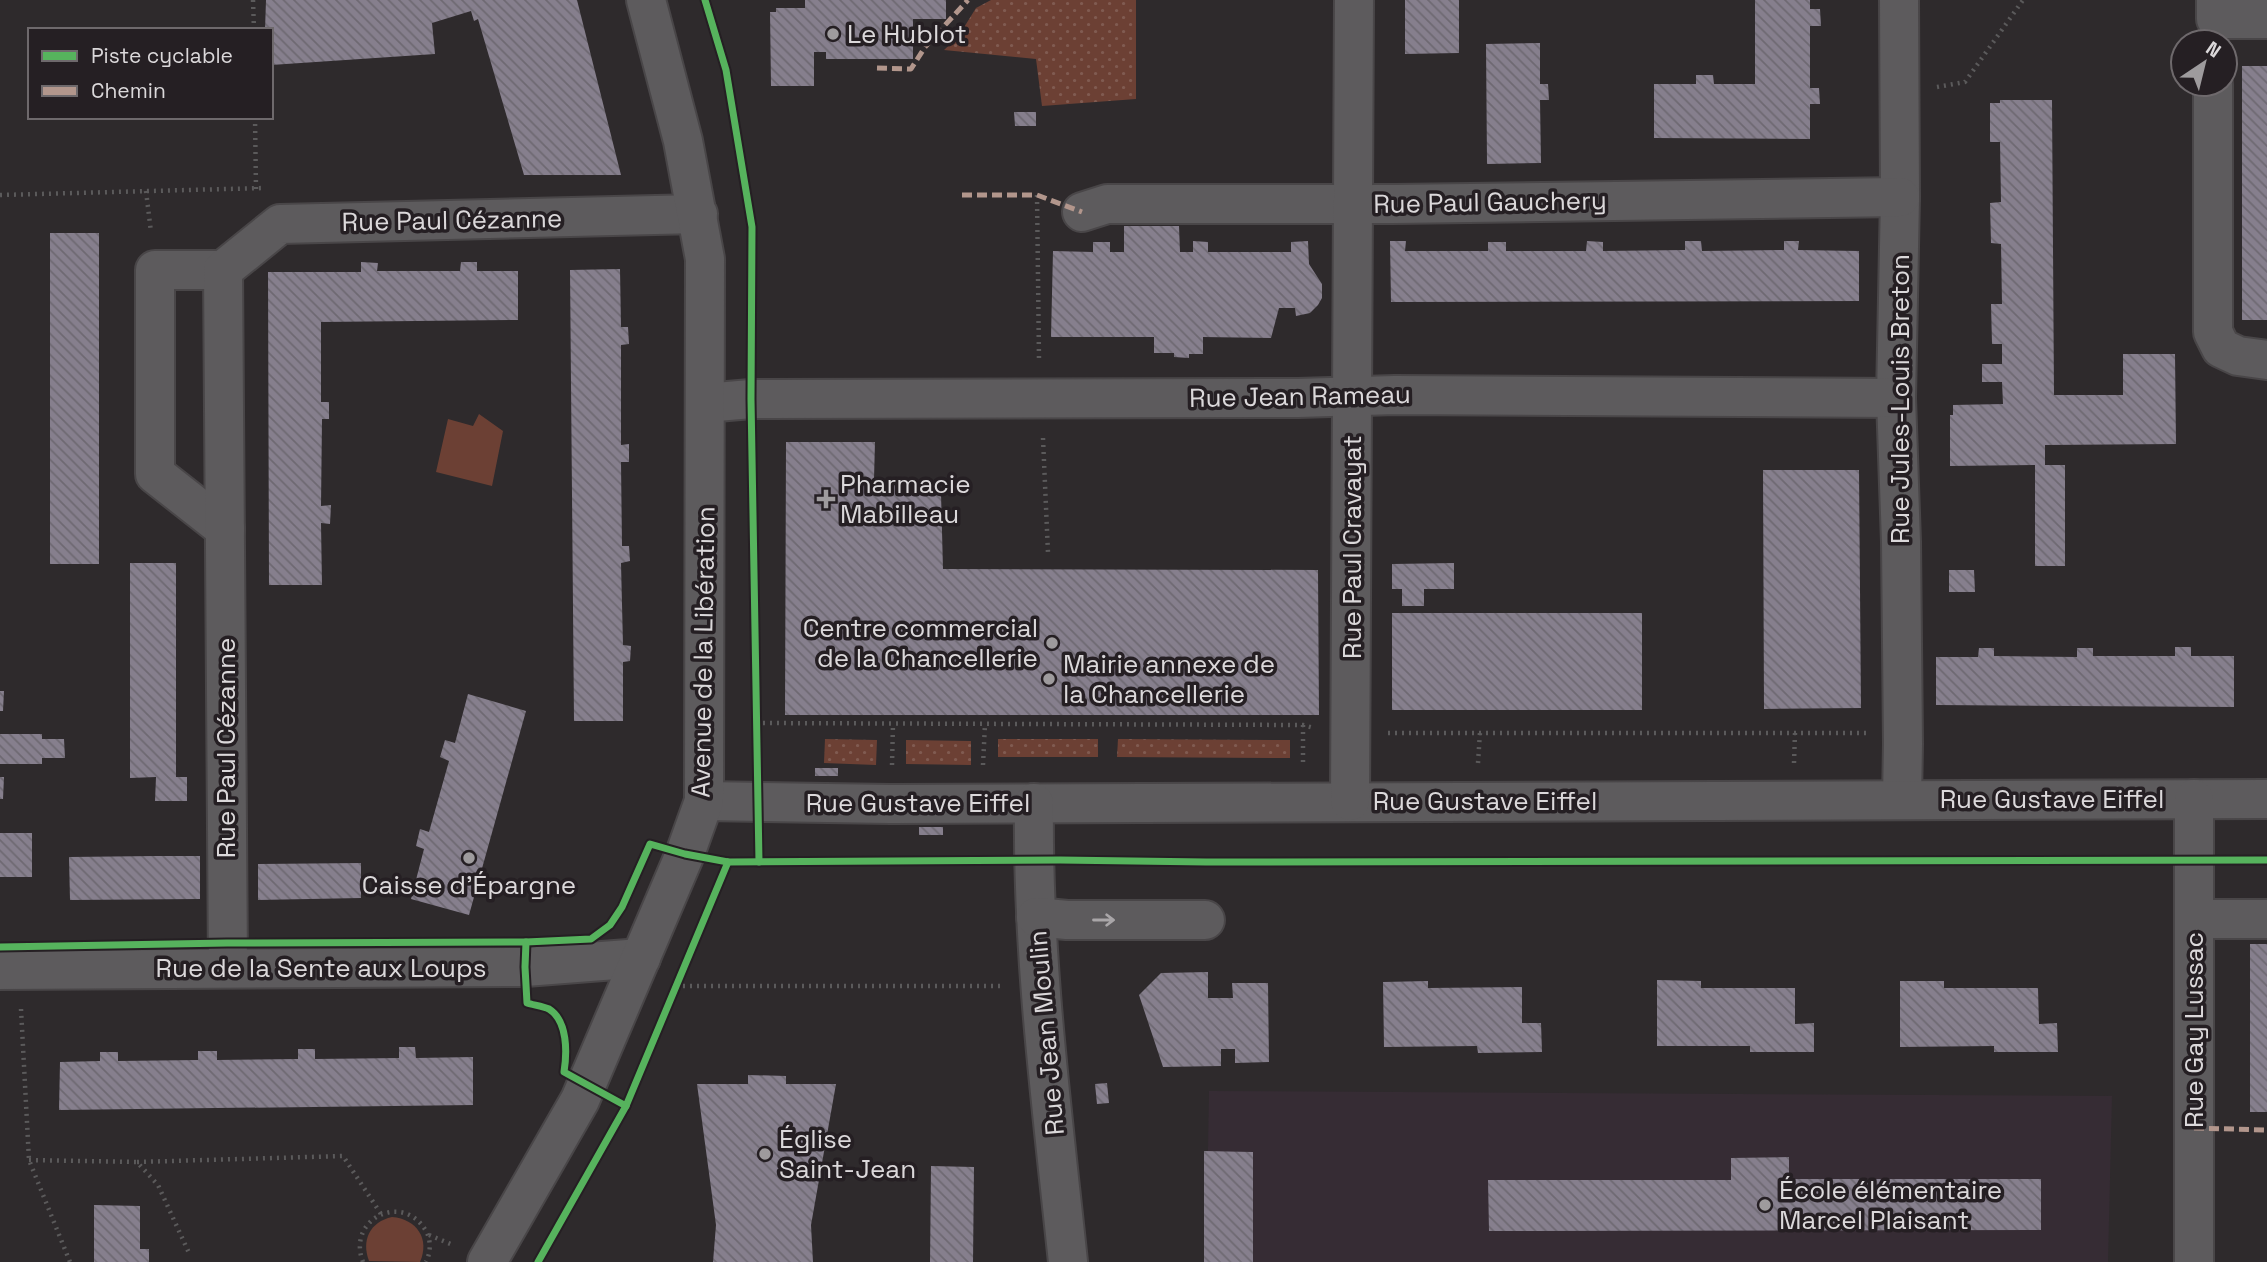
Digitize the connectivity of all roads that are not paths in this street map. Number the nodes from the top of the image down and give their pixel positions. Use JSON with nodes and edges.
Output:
{"nodes":[{"id":1,"x":646,"y":0,"type":"edge"},
{"id":2,"x":1354,"y":0,"type":"edge"},
{"id":3,"x":1899,"y":0,"type":"edge"},
{"id":4,"x":2267,"y":19,"type":"edge"},
{"id":5,"x":2215,"y":20,"type":"edge"},
{"id":6,"x":2213,"y":98,"type":"edge"},
{"id":7,"x":1900,"y":197,"type":"junction"},
{"id":8,"x":1352,"y":204,"type":"junction"},
{"id":9,"x":1082,"y":212,"type":"dead end"},
{"id":10,"x":698,"y":214,"type":"junction"},
{"id":11,"x":223,"y":270,"type":"junction"},
{"id":12,"x":2267,"y":360,"type":"edge"},
{"id":13,"x":1352,"y":397,"type":"junction"},
{"id":14,"x":1896,"y":398,"type":"junction"},
{"id":15,"x":705,"y":403,"type":"junction"},
{"id":16,"x":225,"y":529,"type":"junction"},
{"id":17,"x":1902,"y":799,"type":"junction"},
{"id":18,"x":2194,"y":799,"type":"junction"},
{"id":19,"x":2267,"y":799,"type":"edge"},
{"id":20,"x":704,"y":801,"type":"junction"},
{"id":21,"x":1350,"y":801,"type":"junction"},
{"id":22,"x":1034,"y":803,"type":"junction"},
{"id":23,"x":1036,"y":917,"type":"junction"},
{"id":24,"x":2194,"y":919,"type":"junction"},
{"id":25,"x":2267,"y":919,"type":"edge"},
{"id":26,"x":1205,"y":920,"type":"dead end"},
{"id":27,"x":641,"y":958,"type":"junction"},
{"id":28,"x":228,"y":968,"type":"junction"},
{"id":29,"x":8,"y":986,"type":"edge"},
{"id":30,"x":487,"y":1262,"type":"edge"},
{"id":31,"x":1069,"y":1262,"type":"edge"},
{"id":32,"x":2194,"y":1262,"type":"edge"}],
"edges":[{"from":1,"to":10,"type":"street","name":"Avenue de la Libération"},
{"from":2,"to":8,"type":"street","name":"Rue Paul Cravayat"},
{"from":3,"to":7,"type":"street","name":"Rue Jules-Louis Breton"},
{"from":4,"to":5,"type":"street"},
{"from":6,"to":12,"type":"street"},
{"from":7,"to":8,"type":"street","name":"Rue Paul Gauchery"},
{"from":7,"to":14,"type":"street","name":"Rue Jules-Louis Breton"},
{"from":8,"to":9,"type":"street","name":"Rue Paul Gauchery"},
{"from":8,"to":13,"type":"street","name":"Rue Paul Cravayat"},
{"from":10,"to":11,"type":"street","name":"Rue Paul Cézanne"},
{"from":10,"to":15,"type":"street","name":"Avenue de la Libération"},
{"from":11,"to":16,"type":"street","name":"Rue Paul Cézanne"},
{"from":11,"to":16,"type":"street"},
{"from":13,"to":14,"type":"street","name":"Rue Jean Rameau"},
{"from":13,"to":15,"type":"street","name":"Rue Jean Rameau"},
{"from":13,"to":21,"type":"street","name":"Rue Paul Cravayat"},
{"from":14,"to":17,"type":"street","name":"Rue Jules-Louis Breton"},
{"from":15,"to":20,"type":"street","name":"Avenue de la Libération"},
{"from":16,"to":28,"type":"street","name":"Rue Paul Cézanne"},
{"from":17,"to":18,"type":"street","name":"Rue Gustave Eiffel"},
{"from":17,"to":21,"type":"street","name":"Rue Gustave Eiffel"},
{"from":18,"to":19,"type":"street","name":"Rue Gustave Eiffel"},
{"from":18,"to":24,"type":"street","name":"Rue Gay Lussac"},
{"from":20,"to":22,"type":"street","name":"Rue Gustave Eiffel"},
{"from":20,"to":27,"type":"street","name":"Avenue de la Libération"},
{"from":21,"to":22,"type":"street","name":"Rue Gustave Eiffel"},
{"from":22,"to":23,"type":"street","name":"Rue Jean Moulin"},
{"from":23,"to":26,"type":"street","one_way":true},
{"from":23,"to":31,"type":"street","name":"Rue Jean Moulin"},
{"from":24,"to":25,"type":"street"},
{"from":24,"to":32,"type":"street","name":"Rue Gay Lussac"},
{"from":27,"to":28,"type":"street","name":"Rue de la Sente aux Loups"},
{"from":27,"to":30,"type":"street","name":"Avenue de la Libération"},
{"from":28,"to":29,"type":"street","name":"Rue de la Sente aux Loups"}]}
